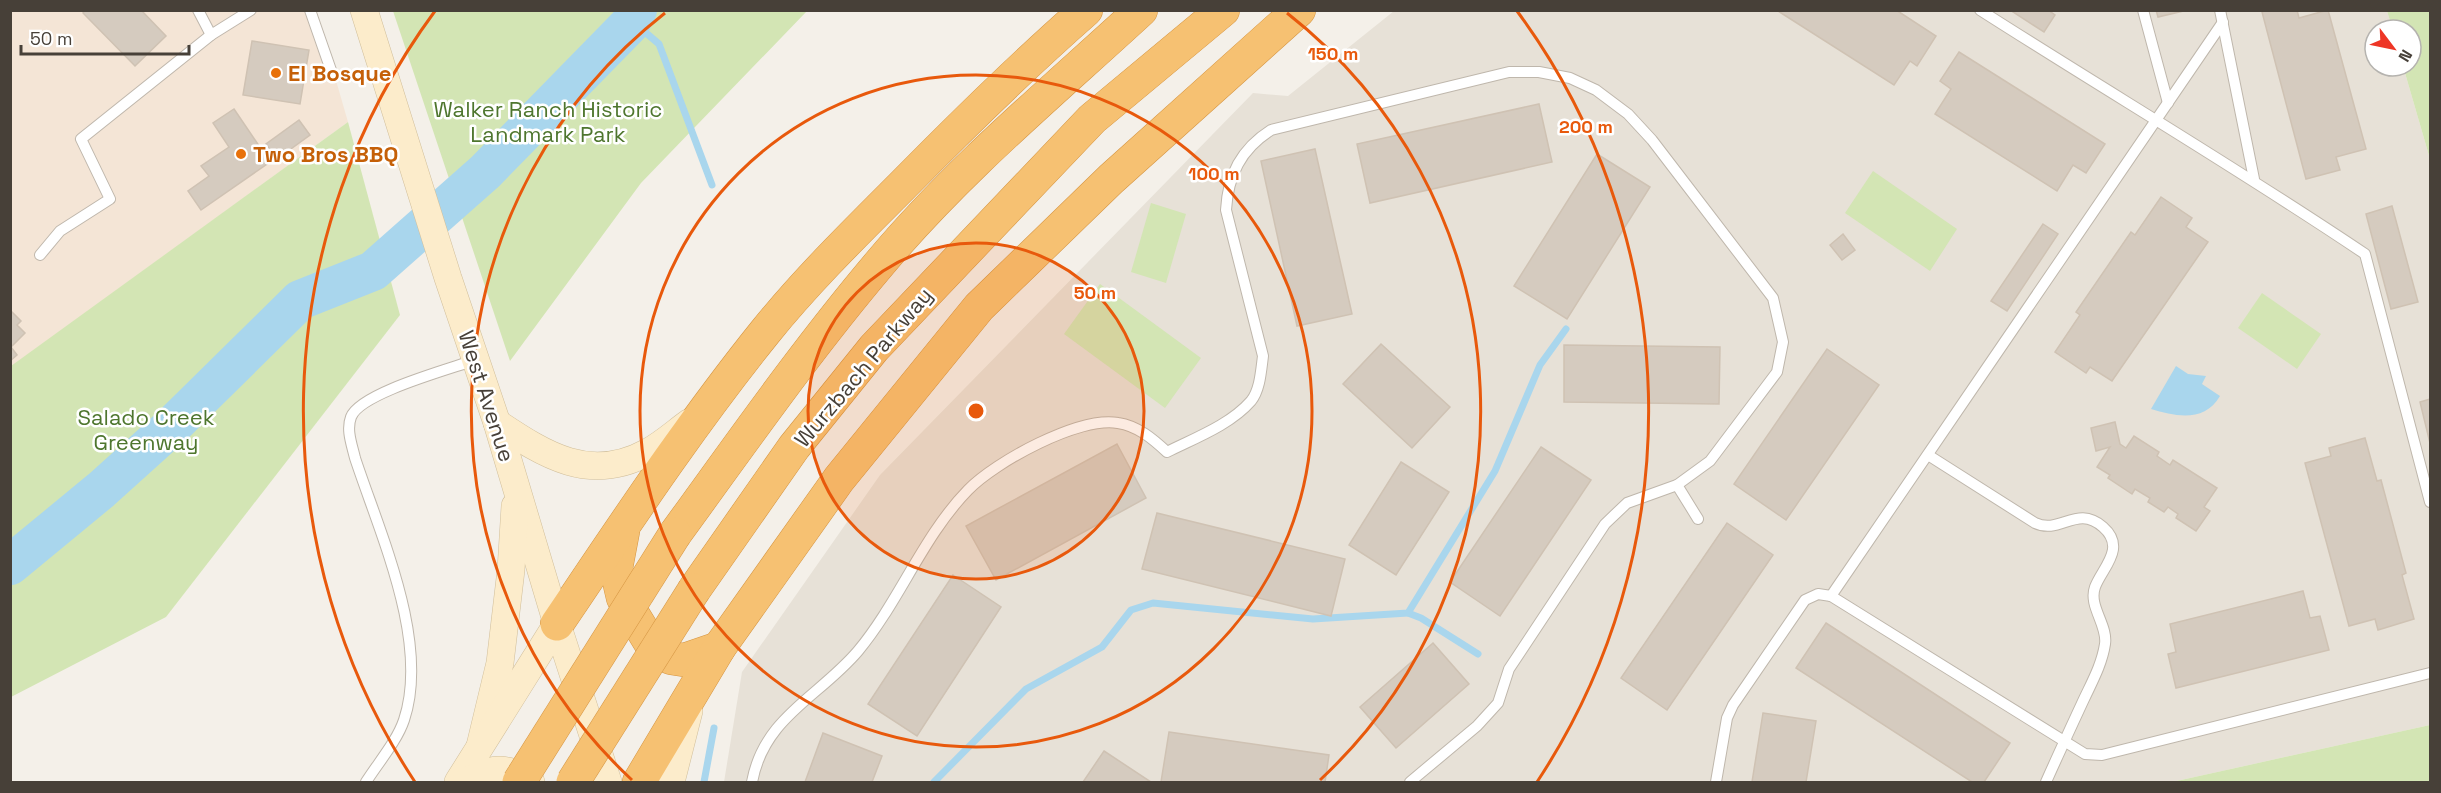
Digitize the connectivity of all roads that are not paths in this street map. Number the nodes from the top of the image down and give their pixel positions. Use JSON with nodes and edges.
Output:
{"nodes":[{"id":1,"x":198,"y":10,"type":"edge"},
{"id":2,"x":251,"y":10,"type":"edge"},
{"id":3,"x":310,"y":10,"type":"edge"},
{"id":4,"x":364,"y":10,"type":"edge"},
{"id":5,"x":1086,"y":10,"type":"edge"},
{"id":6,"x":1141,"y":10,"type":"edge"},
{"id":7,"x":1223,"y":10,"type":"edge"},
{"id":8,"x":1299,"y":10,"type":"edge"},
{"id":9,"x":1980,"y":10,"type":"edge"},
{"id":10,"x":2144,"y":10,"type":"edge"},
{"id":11,"x":2220,"y":10,"type":"edge"},
{"id":12,"x":238,"y":13,"type":"edge"},
{"id":13,"x":2223,"y":22,"type":"junction"},
{"id":14,"x":211,"y":35,"type":"junction"},
{"id":15,"x":333,"y":76,"type":"dead end"},
{"id":16,"x":2168,"y":103,"type":"junction"},
{"id":17,"x":2156,"y":121,"type":"junction"},
{"id":18,"x":2254,"y":179,"type":"junction"},
{"id":19,"x":40,"y":255,"type":"dead end"},
{"id":20,"x":475,"y":360,"type":"junction"},
{"id":21,"x":703,"y":412,"type":"junction"},
{"id":22,"x":497,"y":423,"type":"junction"},
{"id":23,"x":1928,"y":455,"type":"junction"},
{"id":24,"x":1677,"y":485,"type":"junction"},
{"id":25,"x":516,"y":487,"type":"junction"},
{"id":26,"x":2430,"y":502,"type":"edge"},
{"id":27,"x":1698,"y":519,"type":"dead end"},
{"id":28,"x":625,"y":523,"type":"junction"},
{"id":29,"x":1831,"y":596,"type":"junction"},
{"id":30,"x":557,"y":624,"type":"junction"},
{"id":31,"x":719,"y":648,"type":"junction"},
{"id":32,"x":2430,"y":673,"type":"edge"},
{"id":33,"x":696,"y":685,"type":"junction"},
{"id":34,"x":2065,"y":741,"type":"junction"},
{"id":35,"x":480,"y":746,"type":"junction"},
{"id":36,"x":366,"y":783,"type":"edge"},
{"id":37,"x":458,"y":783,"type":"edge"},
{"id":38,"x":466,"y":783,"type":"edge"},
{"id":39,"x":519,"y":783,"type":"edge"},
{"id":40,"x":531,"y":783,"type":"edge"},
{"id":41,"x":573,"y":783,"type":"edge"},
{"id":42,"x":608,"y":783,"type":"edge"},
{"id":43,"x":639,"y":783,"type":"edge"},
{"id":44,"x":671,"y":783,"type":"edge"},
{"id":45,"x":752,"y":783,"type":"edge"},
{"id":46,"x":1410,"y":783,"type":"edge"},
{"id":47,"x":1716,"y":783,"type":"edge"},
{"id":48,"x":2046,"y":783,"type":"edge"}],
"edges":[{"from":1,"to":14,"type":"lane"},
{"from":2,"to":12,"type":"lane"},
{"from":3,"to":15,"type":"lane"},
{"from":4,"to":20,"type":"main road","name":"West Avenue"},
{"from":5,"to":21,"type":"highway"},
{"from":6,"to":39,"type":"highway","name":"Wurzbach Parkway","bridge":true},
{"from":7,"to":41,"type":"highway","name":"Wurzbach Parkway","bridge":true},
{"from":8,"to":31,"type":"highway"},
{"from":9,"to":17,"type":"lane"},
{"from":10,"to":16,"type":"lane"},
{"from":11,"to":13,"type":"lane"},
{"from":12,"to":14,"type":"lane"},
{"from":13,"to":16,"type":"lane"},
{"from":13,"to":18,"type":"lane"},
{"from":14,"to":19,"type":"lane"},
{"from":16,"to":17,"type":"lane"},
{"from":17,"to":18,"type":"lane"},
{"from":17,"to":23,"type":"lane"},
{"from":18,"to":26,"type":"lane"},
{"from":20,"to":22,"type":"main road","name":"West Avenue"},
{"from":20,"to":36,"type":"lane"},
{"from":21,"to":22,"type":"main road"},
{"from":21,"to":28,"type":"highway"},
{"from":22,"to":25,"type":"main road","name":"West Avenue"},
{"from":23,"to":29,"type":"lane"},
{"from":23,"to":34,"type":"lane"},
{"from":24,"to":27,"type":"lane"},
{"from":24,"to":45,"type":"lane"},
{"from":24,"to":46,"type":"lane"},
{"from":25,"to":30,"type":"main road","name":"West Avenue"},
{"from":25,"to":35,"type":"main road"},
{"from":28,"to":30,"type":"highway"},
{"from":28,"to":31,"type":"highway"},
{"from":29,"to":34,"type":"lane"},
{"from":29,"to":47,"type":"lane"},
{"from":30,"to":35,"type":"main road"},
{"from":30,"to":42,"type":"main road","name":"West Avenue"},
{"from":31,"to":33,"type":"highway"},
{"from":32,"to":34,"type":"lane"},
{"from":33,"to":43,"type":"highway"},
{"from":33,"to":44,"type":"main road"},
{"from":34,"to":48,"type":"lane"},
{"from":35,"to":37,"type":"main road"},
{"from":38,"to":40,"type":"main road"}]}
